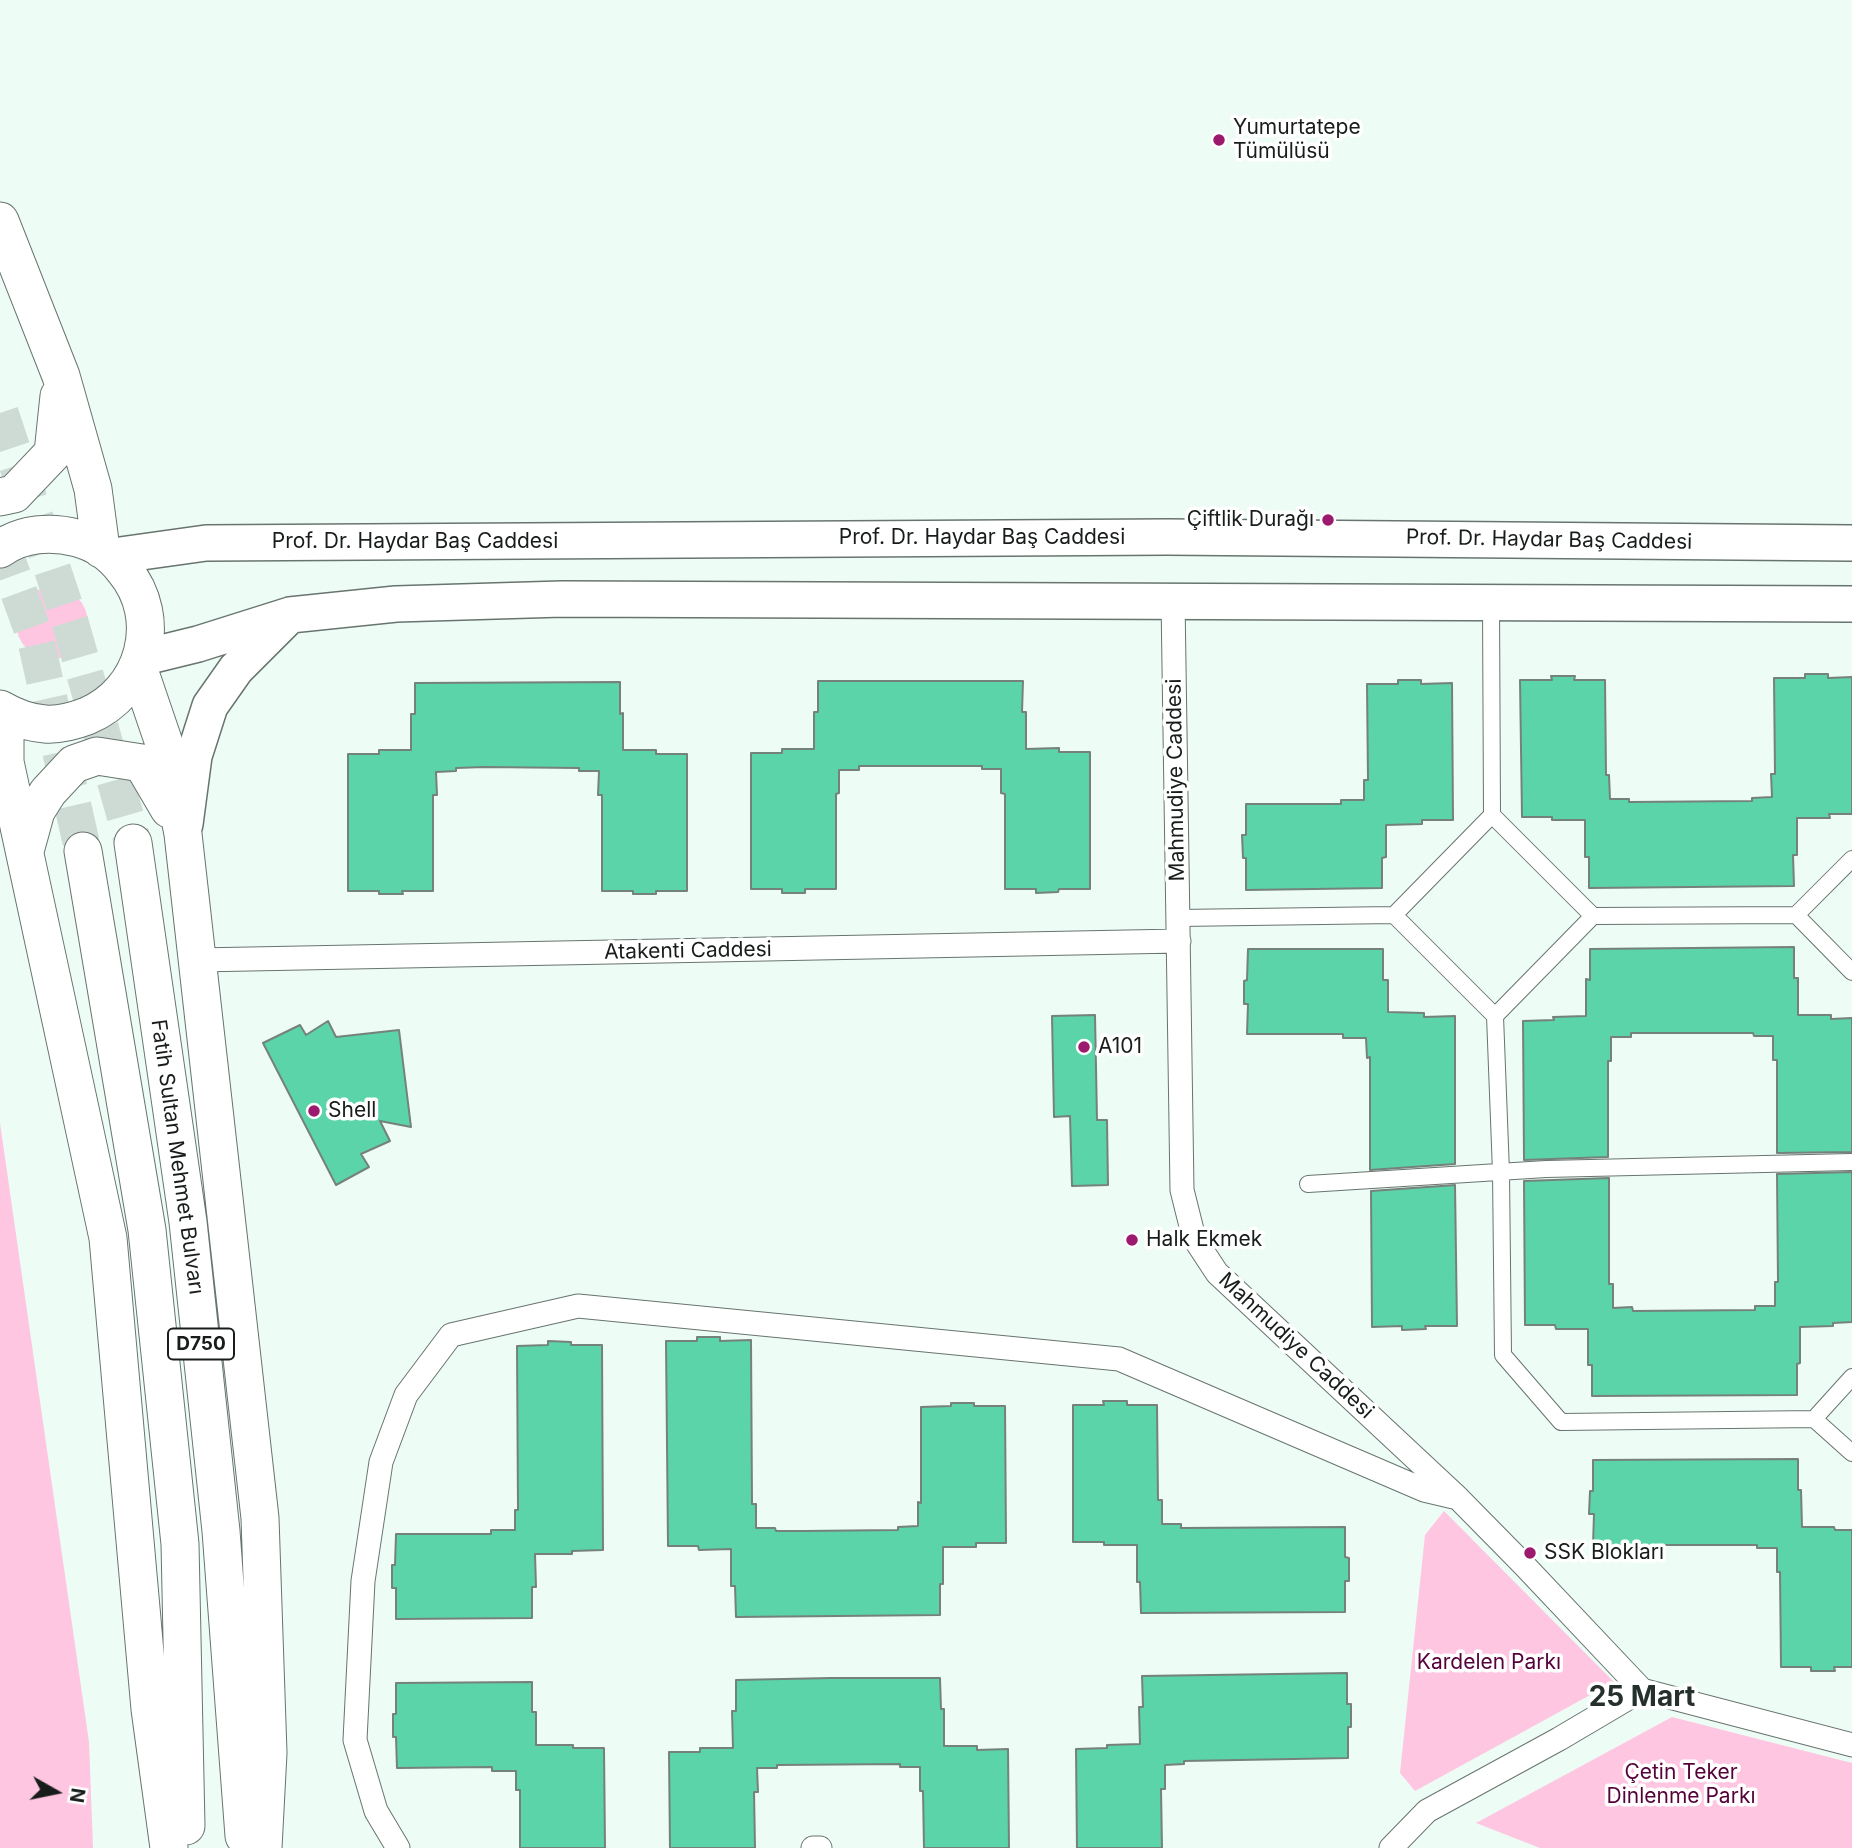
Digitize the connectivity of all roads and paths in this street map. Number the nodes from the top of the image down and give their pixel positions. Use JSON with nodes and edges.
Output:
{"nodes":[{"id":1,"x":0,"y":221,"type":"edge"},
{"id":2,"x":61,"y":376,"type":"junction"},
{"id":3,"x":0,"y":497,"type":"edge"},
{"id":4,"x":1852,"y":543,"type":"edge"},
{"id":5,"x":0,"y":549,"type":"edge"},
{"id":6,"x":107,"y":553,"type":"junction"},
{"id":7,"x":1173,"y":600,"type":"junction"},
{"id":8,"x":1491,"y":602,"type":"junction"},
{"id":9,"x":1852,"y":604,"type":"edge"},
{"id":10,"x":290,"y":615,"type":"junction"},
{"id":11,"x":139,"y":663,"type":"junction"},
{"id":12,"x":3,"y":710,"type":"edge"},
{"id":13,"x":1492,"y":815,"type":"junction"},
{"id":14,"x":183,"y":834,"type":"junction"},
{"id":15,"x":133,"y":843,"type":"tunnel mouth"},
{"id":16,"x":12,"y":846,"type":"edge"},
{"id":17,"x":83,"y":851,"type":"tunnel mouth"},
{"id":18,"x":1852,"y":859,"type":"edge"},
{"id":19,"x":1394,"y":915,"type":"junction"},
{"id":20,"x":1796,"y":915,"type":"junction"},
{"id":21,"x":1593,"y":916,"type":"junction"},
{"id":22,"x":1178,"y":930,"type":"junction"},
{"id":23,"x":198,"y":960,"type":"junction"},
{"id":24,"x":1852,"y":972,"type":"edge"},
{"id":25,"x":1495,"y":1016,"type":"junction"},
{"id":26,"x":1852,"y":1162,"type":"edge"},
{"id":27,"x":1501,"y":1172,"type":"junction"},
{"id":28,"x":1308,"y":1184,"type":"dead end"},
{"id":29,"x":1852,"y":1377,"type":"edge"},
{"id":30,"x":1814,"y":1419,"type":"junction"},
{"id":31,"x":1852,"y":1453,"type":"edge"},
{"id":32,"x":1458,"y":1498,"type":"junction"},
{"id":33,"x":1642,"y":1690,"type":"junction"},
{"id":34,"x":1852,"y":1745,"type":"edge"},
{"id":35,"x":169,"y":1848,"type":"edge"},
{"id":36,"x":187,"y":1848,"type":"edge"},
{"id":37,"x":245,"y":1848,"type":"edge"},
{"id":38,"x":263,"y":1848,"type":"edge"},
{"id":39,"x":398,"y":1848,"type":"edge"},
{"id":40,"x":813,"y":1848,"type":"edge"},
{"id":41,"x":820,"y":1848,"type":"edge"},
{"id":42,"x":1391,"y":1848,"type":"edge"}],
"edges":[{"from":1,"to":2,"type":"highway"},
{"from":2,"to":3,"type":"highway"},
{"from":2,"to":6,"type":"highway"},
{"from":4,"to":6,"type":"main road","name":"Prof. Dr. Haydar Baş Caddesi"},
{"from":5,"to":6,"type":"highway"},
{"from":6,"to":11,"type":"highway"},
{"from":7,"to":8,"type":"main road"},
{"from":7,"to":10,"type":"main road"},
{"from":7,"to":22,"type":"street","name":"Mahmudiye Caddesi"},
{"from":8,"to":9,"type":"main road"},
{"from":8,"to":13,"type":"street"},
{"from":10,"to":11,"type":"main road"},
{"from":10,"to":14,"type":"main road"},
{"from":11,"to":12,"type":"highway"},
{"from":11,"to":14,"type":"highway"},
{"from":12,"to":16,"type":"highway"},
{"from":13,"to":19,"type":"street"},
{"from":13,"to":21,"type":"street"},
{"from":14,"to":16,"type":"highway"},
{"from":14,"to":23,"type":"highway"},
{"from":15,"to":37,"type":"highway","name":"Fatih Sultan Mehmet Bulvarı","number":"D750"},
{"from":16,"to":35,"type":"highway"},
{"from":17,"to":36,"type":"highway","name":"Fatih Sultan Mehmet Bulvarı","number":"D750"},
{"from":18,"to":20,"type":"street"},
{"from":19,"to":22,"type":"street"},
{"from":19,"to":25,"type":"street"},
{"from":20,"to":21,"type":"street"},
{"from":20,"to":24,"type":"street"},
{"from":21,"to":25,"type":"street"},
{"from":22,"to":23,"type":"street","name":"Atakenti Caddesi"},
{"from":22,"to":32,"type":"street","name":"Mahmudiye Caddesi"},
{"from":23,"to":38,"type":"highway"},
{"from":25,"to":27,"type":"street"},
{"from":26,"to":27,"type":"street"},
{"from":27,"to":28,"type":"street"},
{"from":27,"to":30,"type":"street"},
{"from":29,"to":30,"type":"street"},
{"from":30,"to":31,"type":"street"},
{"from":32,"to":33,"type":"street","name":"Mahmudiye Caddesi"},
{"from":32,"to":39,"type":"street"},
{"from":33,"to":34,"type":"street"},
{"from":33,"to":42,"type":"street"},
{"from":40,"to":41,"type":"street"}]}
